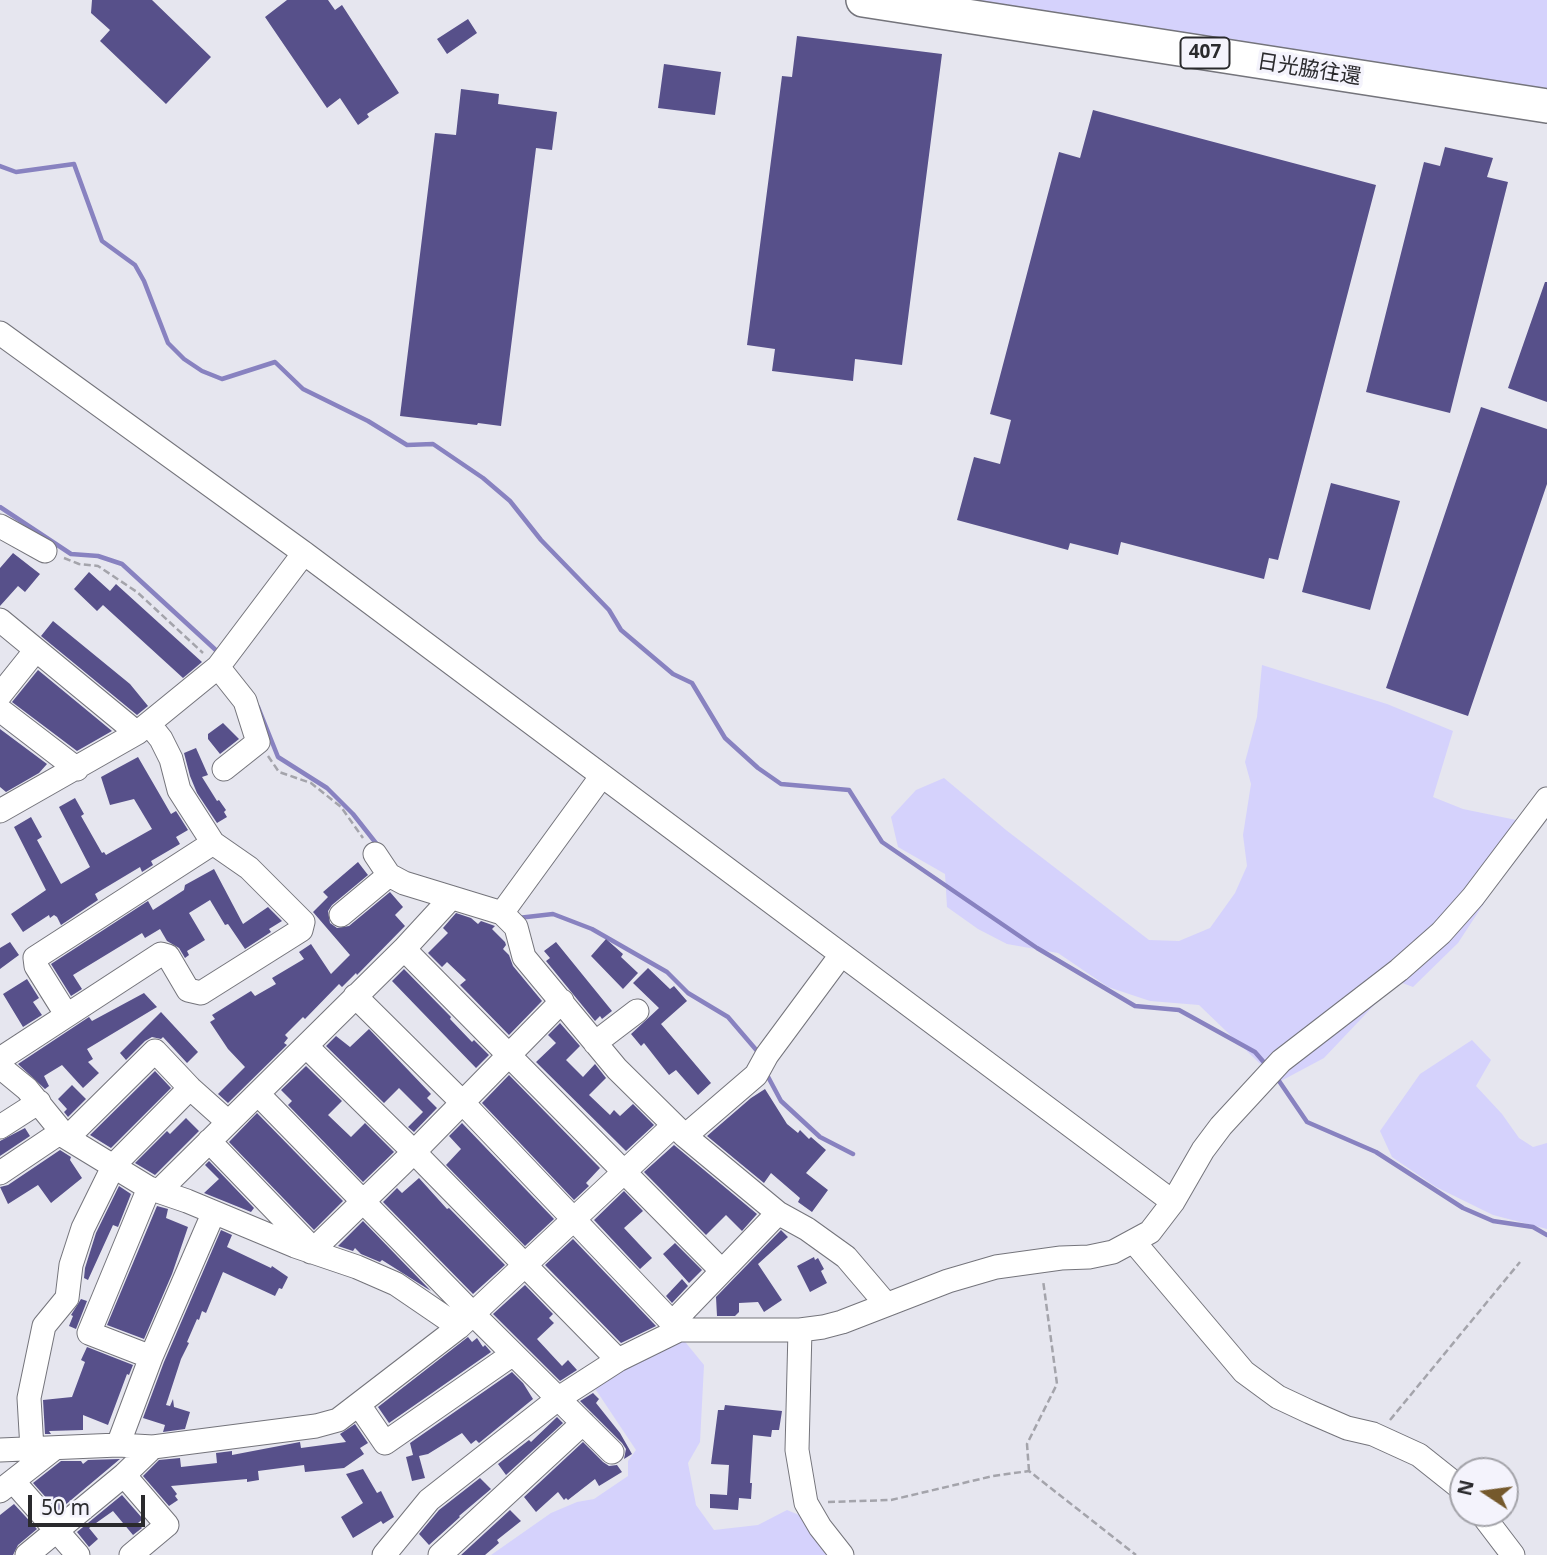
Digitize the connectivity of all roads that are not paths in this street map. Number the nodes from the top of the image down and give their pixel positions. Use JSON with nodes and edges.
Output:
{"nodes":[{"id":1,"x":863,"y":0,"type":"edge"},
{"id":2,"x":1547,"y":106,"type":"edge"},
{"id":3,"x":0,"y":333,"type":"edge"},
{"id":4,"x":0,"y":526,"type":"edge"},
{"id":5,"x":46,"y":551,"type":"road end"},
{"id":6,"x":304,"y":553,"type":"junction"},
{"id":7,"x":0,"y":620,"type":"edge"},
{"id":8,"x":36,"y":650,"type":"junction"},
{"id":9,"x":218,"y":667,"type":"junction"},
{"id":10,"x":0,"y":695,"type":"edge"},
{"id":11,"x":0,"y":710,"type":"edge"},
{"id":12,"x":143,"y":729,"type":"junction"},
{"id":13,"x":77,"y":769,"type":"junction"},
{"id":14,"x":224,"y":769,"type":"dead end"},
{"id":15,"x":601,"y":777,"type":"junction"},
{"id":16,"x":1547,"y":799,"type":"edge"},
{"id":17,"x":4,"y":804,"type":"edge"},
{"id":18,"x":213,"y":843,"type":"junction"},
{"id":19,"x":375,"y":854,"type":"road end"},
{"id":20,"x":389,"y":875,"type":"junction"},
{"id":21,"x":451,"y":898,"type":"junction"},
{"id":22,"x":502,"y":913,"type":"junction"},
{"id":23,"x":341,"y":915,"type":"dead end"},
{"id":24,"x":404,"y":949,"type":"junction"},
{"id":25,"x":841,"y":955,"type":"junction"},
{"id":26,"x":355,"y":996,"type":"junction"},
{"id":27,"x":562,"y":1001,"type":"junction"},
{"id":28,"x":637,"y":1011,"type":"dead end"},
{"id":29,"x":66,"y":1014,"type":"junction"},
{"id":30,"x":595,"y":1044,"type":"junction"},
{"id":31,"x":306,"y":1046,"type":"junction"},
{"id":32,"x":510,"y":1055,"type":"junction"},
{"id":33,"x":0,"y":1059,"type":"edge"},
{"id":34,"x":0,"y":1067,"type":"edge"},
{"id":35,"x":190,"y":1088,"type":"junction"},
{"id":36,"x":258,"y":1094,"type":"junction"},
{"id":37,"x":39,"y":1102,"type":"junction"},
{"id":38,"x":463,"y":1103,"type":"junction"},
{"id":39,"x":228,"y":1122,"type":"junction"},
{"id":40,"x":0,"y":1127,"type":"edge"},
{"id":41,"x":679,"y":1131,"type":"junction"},
{"id":42,"x":64,"y":1135,"type":"junction"},
{"id":43,"x":209,"y":1141,"type":"junction"},
{"id":44,"x":414,"y":1152,"type":"junction"},
{"id":45,"x":114,"y":1165,"type":"junction"},
{"id":46,"x":625,"y":1171,"type":"junction"},
{"id":47,"x":0,"y":1173,"type":"edge"},
{"id":48,"x":154,"y":1189,"type":"junction"},
{"id":49,"x":365,"y":1201,"type":"junction"},
{"id":50,"x":1173,"y":1202,"type":"junction"},
{"id":51,"x":778,"y":1213,"type":"junction"},
{"id":52,"x":214,"y":1214,"type":"junction"},
{"id":53,"x":573,"y":1220,"type":"junction"},
{"id":54,"x":1134,"y":1242,"type":"junction"},
{"id":55,"x":312,"y":1250,"type":"junction"},
{"id":56,"x":523,"y":1265,"type":"junction"},
{"id":57,"x":722,"y":1271,"type":"junction"},
{"id":58,"x":886,"y":1304,"type":"junction"},
{"id":59,"x":466,"y":1320,"type":"junction"},
{"id":60,"x":676,"y":1326,"type":"junction"},
{"id":61,"x":800,"y":1330,"type":"junction"},
{"id":62,"x":513,"y":1354,"type":"junction"},
{"id":63,"x":151,"y":1357,"type":"junction"},
{"id":64,"x":618,"y":1360,"type":"junction"},
{"id":65,"x":559,"y":1398,"type":"junction"},
{"id":66,"x":359,"y":1405,"type":"junction"},
{"id":67,"x":583,"y":1423,"type":"junction"},
{"id":68,"x":118,"y":1446,"type":"junction"},
{"id":69,"x":153,"y":1447,"type":"junction"},
{"id":70,"x":56,"y":1448,"type":"junction"},
{"id":71,"x":0,"y":1450,"type":"edge"},
{"id":72,"x":32,"y":1450,"type":"junction"},
{"id":73,"x":612,"y":1452,"type":"dead end"},
{"id":74,"x":124,"y":1475,"type":"junction"},
{"id":75,"x":1449,"y":1479,"type":"edge"},
{"id":76,"x":6,"y":1486,"type":"edge"},
{"id":77,"x":1492,"y":1527,"type":"edge"},
{"id":78,"x":56,"y":1530,"type":"junction"},
{"id":79,"x":27,"y":1555,"type":"edge"},
{"id":80,"x":78,"y":1555,"type":"edge"},
{"id":81,"x":131,"y":1555,"type":"edge"},
{"id":82,"x":383,"y":1555,"type":"edge"},
{"id":83,"x":440,"y":1555,"type":"edge"},
{"id":84,"x":842,"y":1555,"type":"edge"},
{"id":85,"x":1513,"y":1555,"type":"edge"}],
"edges":[{"from":1,"to":2,"type":"highway","name":"日光脇往還","number":"407"},
{"from":3,"to":6,"type":"street"},
{"from":4,"to":5,"type":"street"},
{"from":6,"to":9,"type":"street"},
{"from":6,"to":15,"type":"street"},
{"from":7,"to":8,"type":"street"},
{"from":8,"to":10,"type":"street"},
{"from":8,"to":12,"type":"street"},
{"from":9,"to":12,"type":"street"},
{"from":9,"to":14,"type":"street"},
{"from":11,"to":13,"type":"street"},
{"from":12,"to":13,"type":"street"},
{"from":12,"to":18,"type":"street"},
{"from":13,"to":17,"type":"street"},
{"from":15,"to":22,"type":"street"},
{"from":15,"to":25,"type":"street"},
{"from":16,"to":50,"type":"street"},
{"from":18,"to":29,"type":"street"},
{"from":18,"to":29,"type":"street"},
{"from":19,"to":20,"type":"street"},
{"from":20,"to":21,"type":"street"},
{"from":20,"to":23,"type":"street"},
{"from":21,"to":22,"type":"street"},
{"from":21,"to":24,"type":"street"},
{"from":22,"to":27,"type":"street"},
{"from":24,"to":26,"type":"street"},
{"from":24,"to":32,"type":"street"},
{"from":25,"to":41,"type":"street"},
{"from":25,"to":50,"type":"street"},
{"from":26,"to":31,"type":"street"},
{"from":26,"to":38,"type":"street"},
{"from":27,"to":30,"type":"street"},
{"from":27,"to":32,"type":"street"},
{"from":28,"to":30,"type":"street"},
{"from":29,"to":33,"type":"street"},
{"from":30,"to":41,"type":"street"},
{"from":31,"to":36,"type":"street"},
{"from":31,"to":44,"type":"street"},
{"from":32,"to":38,"type":"street"},
{"from":32,"to":46,"type":"street"},
{"from":34,"to":37,"type":"street"},
{"from":35,"to":39,"type":"street"},
{"from":35,"to":42,"type":"street"},
{"from":35,"to":45,"type":"street"},
{"from":36,"to":39,"type":"street"},
{"from":36,"to":49,"type":"street"},
{"from":37,"to":40,"type":"street"},
{"from":37,"to":42,"type":"street"},
{"from":38,"to":44,"type":"street"},
{"from":38,"to":53,"type":"street"},
{"from":39,"to":43,"type":"street"},
{"from":41,"to":46,"type":"street"},
{"from":41,"to":51,"type":"street"},
{"from":42,"to":45,"type":"street"},
{"from":42,"to":47,"type":"street"},
{"from":43,"to":48,"type":"street"},
{"from":43,"to":55,"type":"street"},
{"from":44,"to":49,"type":"street"},
{"from":44,"to":56,"type":"street"},
{"from":45,"to":48,"type":"street"},
{"from":45,"to":72,"type":"street"},
{"from":46,"to":53,"type":"street"},
{"from":46,"to":57,"type":"street"},
{"from":48,"to":52,"type":"street"},
{"from":48,"to":63,"type":"street"},
{"from":49,"to":55,"type":"street"},
{"from":49,"to":59,"type":"street"},
{"from":50,"to":54,"type":"street"},
{"from":51,"to":57,"type":"street"},
{"from":51,"to":58,"type":"street"},
{"from":52,"to":55,"type":"street"},
{"from":52,"to":63,"type":"street"},
{"from":53,"to":56,"type":"street"},
{"from":53,"to":60,"type":"street"},
{"from":54,"to":58,"type":"street"},
{"from":54,"to":75,"type":"street"},
{"from":55,"to":59,"type":"street"},
{"from":56,"to":59,"type":"street"},
{"from":56,"to":64,"type":"street"},
{"from":57,"to":60,"type":"street"},
{"from":58,"to":61,"type":"street"},
{"from":59,"to":62,"type":"street"},
{"from":59,"to":66,"type":"street"},
{"from":60,"to":61,"type":"street"},
{"from":60,"to":64,"type":"street"},
{"from":61,"to":84,"type":"street"},
{"from":62,"to":65,"type":"street"},
{"from":62,"to":66,"type":"street"},
{"from":63,"to":68,"type":"street"},
{"from":64,"to":65,"type":"street"},
{"from":65,"to":67,"type":"street"},
{"from":65,"to":82,"type":"street"},
{"from":66,"to":69,"type":"street"},
{"from":67,"to":73,"type":"street"},
{"from":67,"to":83,"type":"street"},
{"from":68,"to":69,"type":"street"},
{"from":68,"to":70,"type":"street"},
{"from":69,"to":74,"type":"street"},
{"from":70,"to":72,"type":"street"},
{"from":70,"to":76,"type":"street"},
{"from":71,"to":72,"type":"street"},
{"from":74,"to":78,"type":"street"},
{"from":74,"to":81,"type":"street"},
{"from":76,"to":78,"type":"street"},
{"from":77,"to":85,"type":"street"},
{"from":78,"to":79,"type":"street"},
{"from":78,"to":80,"type":"street"}]}
